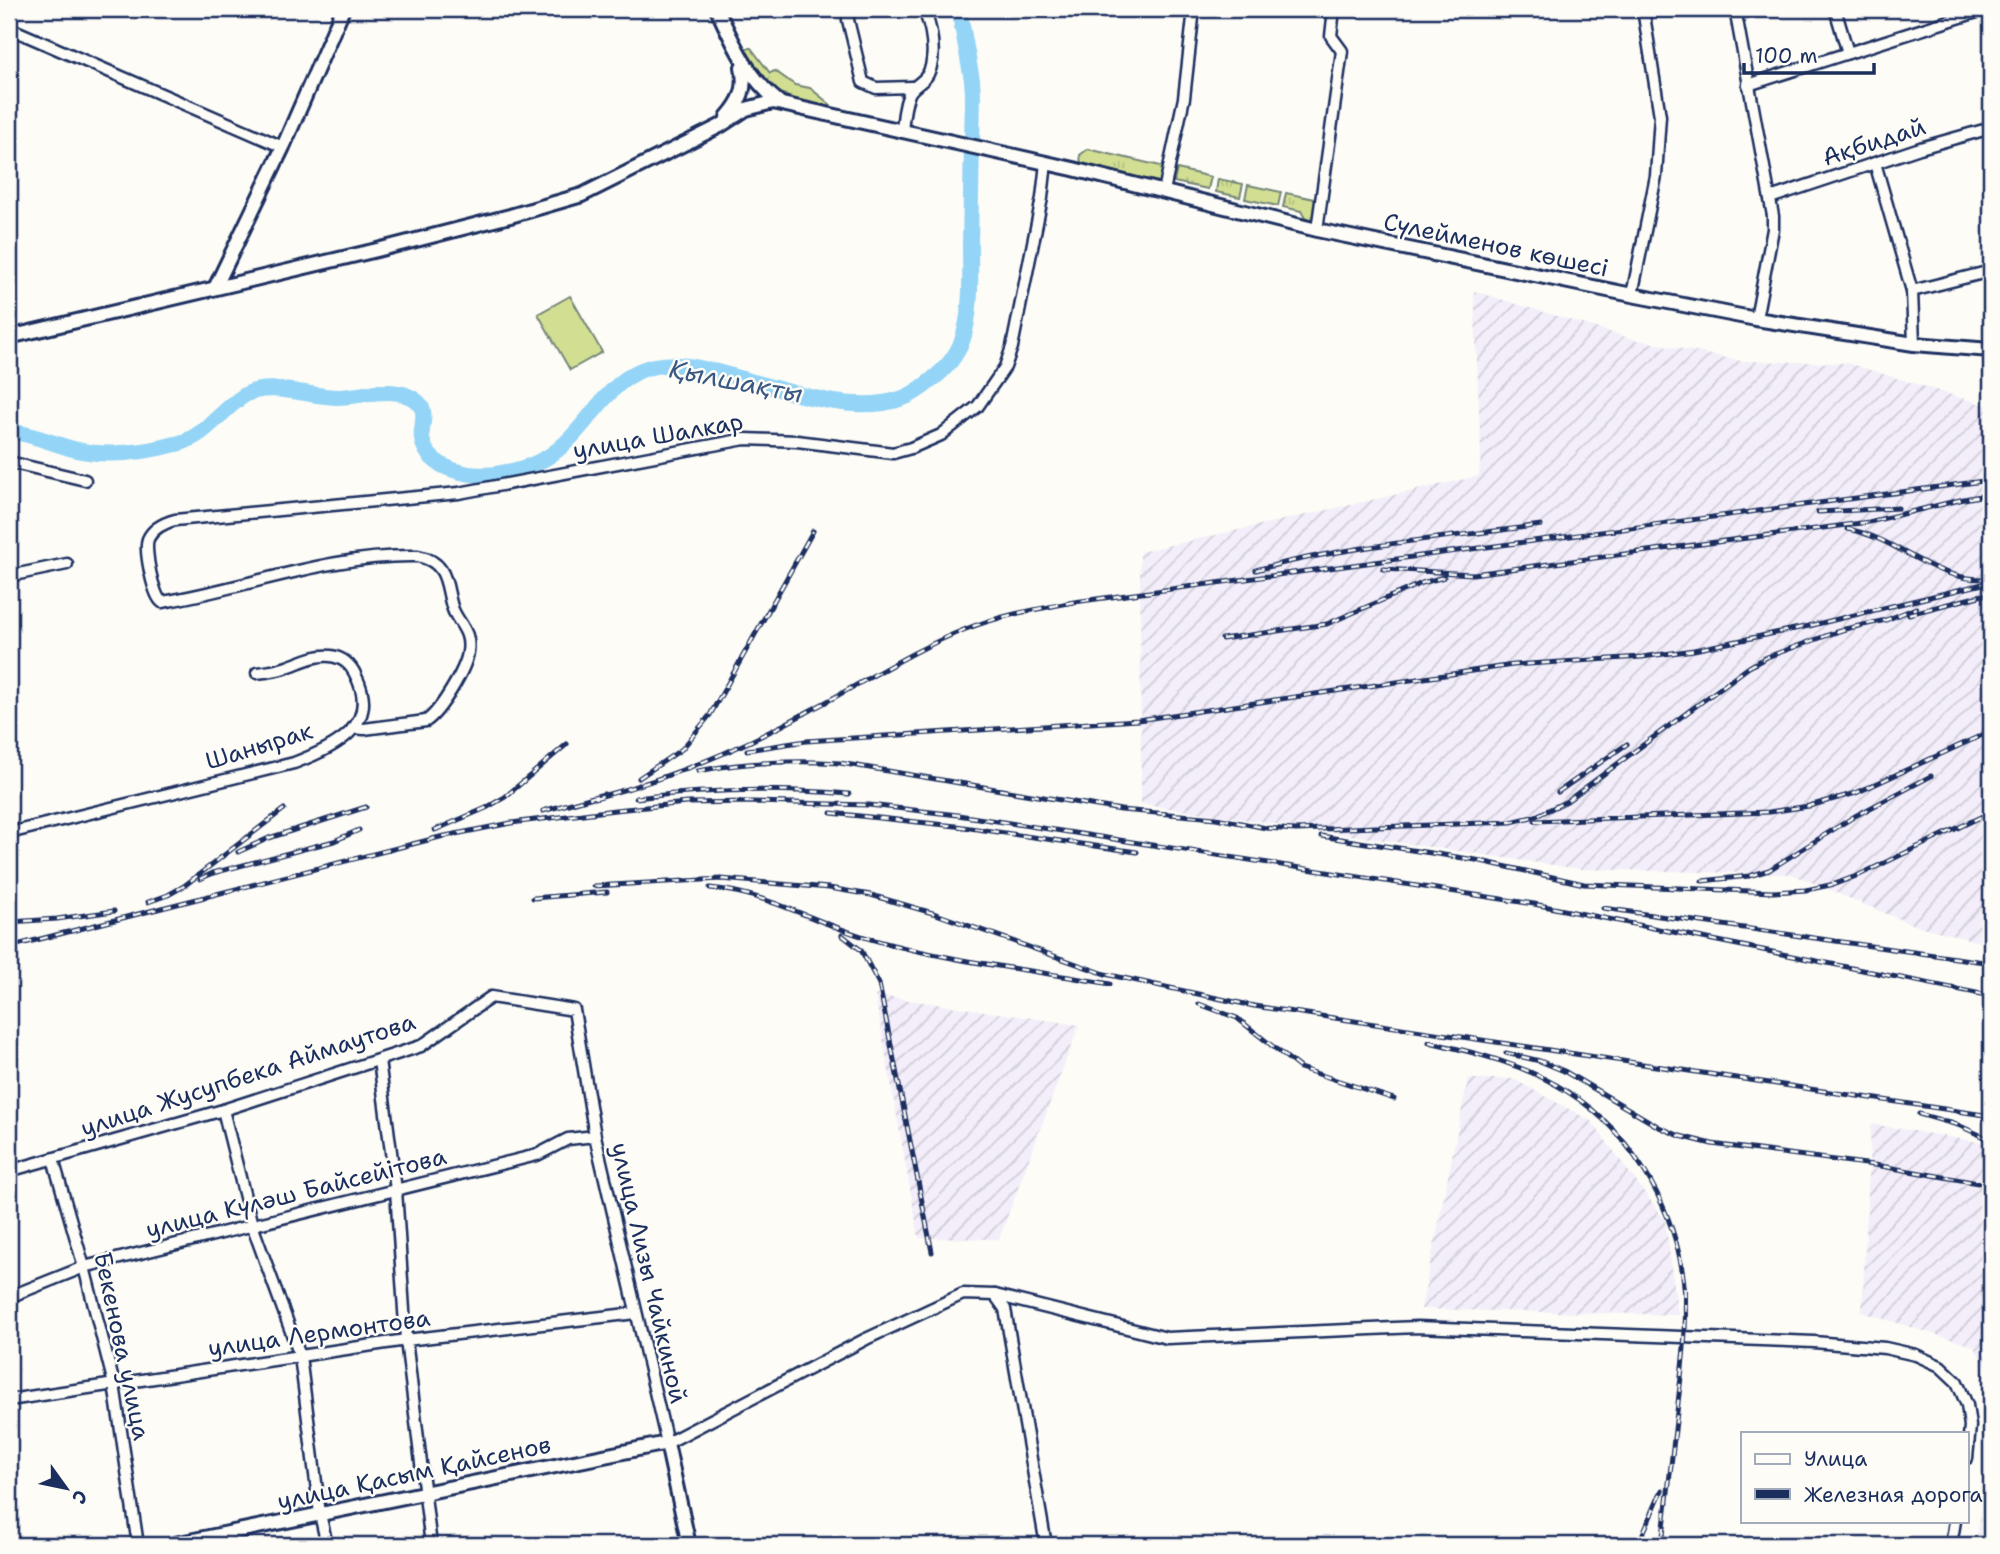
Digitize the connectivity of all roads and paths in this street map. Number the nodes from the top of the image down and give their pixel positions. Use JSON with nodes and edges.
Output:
{"nodes":[{"id":1,"x":343,"y":9,"type":"edge"},
{"id":2,"x":717,"y":9,"type":"edge"},
{"id":3,"x":851,"y":9,"type":"edge"},
{"id":4,"x":922,"y":9,"type":"edge"},
{"id":5,"x":1194,"y":9,"type":"edge"},
{"id":6,"x":1334,"y":9,"type":"edge"},
{"id":7,"x":1643,"y":9,"type":"edge"},
{"id":8,"x":1735,"y":9,"type":"edge"},
{"id":9,"x":1835,"y":9,"type":"edge"},
{"id":10,"x":1986,"y":9,"type":"edge"},
{"id":11,"x":9,"y":28,"type":"edge"},
{"id":12,"x":1848,"y":53,"type":"junction"},
{"id":13,"x":739,"y":56,"type":"junction"},
{"id":14,"x":1748,"y":86,"type":"junction"},
{"id":15,"x":912,"y":87,"type":"junction"},
{"id":16,"x":780,"y":103,"type":"junction"},
{"id":17,"x":720,"y":126,"type":"junction"},
{"id":18,"x":1991,"y":128,"type":"edge"},
{"id":19,"x":902,"y":132,"type":"junction"},
{"id":20,"x":283,"y":147,"type":"junction"},
{"id":21,"x":1046,"y":163,"type":"junction"},
{"id":22,"x":1875,"y":163,"type":"junction"},
{"id":23,"x":1164,"y":191,"type":"junction"},
{"id":24,"x":1770,"y":198,"type":"junction"},
{"id":25,"x":1317,"y":230,"type":"junction"},
{"id":26,"x":1991,"y":271,"type":"edge"},
{"id":27,"x":215,"y":288,"type":"junction"},
{"id":28,"x":1912,"y":291,"type":"junction"},
{"id":29,"x":1632,"y":295,"type":"junction"},
{"id":30,"x":1756,"y":319,"type":"junction"},
{"id":31,"x":9,"y":337,"type":"edge"},
{"id":32,"x":1914,"y":344,"type":"junction"},
{"id":33,"x":1991,"y":350,"type":"edge"},
{"id":34,"x":9,"y":462,"type":"edge"},
{"id":35,"x":85,"y":480,"type":"dead end"},
{"id":36,"x":67,"y":564,"type":"dead end"},
{"id":37,"x":9,"y":576,"type":"edge"},
{"id":38,"x":257,"y":673,"type":"dead end"},
{"id":39,"x":353,"y":728,"type":"junction"},
{"id":40,"x":9,"y":833,"type":"edge"},
{"id":41,"x":574,"y":1010,"type":"joint"},
{"id":42,"x":379,"y":1060,"type":"junction"},
{"id":43,"x":223,"y":1110,"type":"junction"},
{"id":44,"x":595,"y":1136,"type":"junction"},
{"id":45,"x":53,"y":1159,"type":"junction"},
{"id":46,"x":9,"y":1171,"type":"edge"},
{"id":47,"x":396,"y":1190,"type":"junction"},
{"id":48,"x":252,"y":1225,"type":"junction"},
{"id":49,"x":84,"y":1267,"type":"junction"},
{"id":50,"x":995,"y":1295,"type":"junction"},
{"id":51,"x":9,"y":1297,"type":"edge"},
{"id":52,"x":636,"y":1313,"type":"junction"},
{"id":53,"x":406,"y":1340,"type":"junction"},
{"id":54,"x":300,"y":1356,"type":"junction"},
{"id":55,"x":114,"y":1384,"type":"junction"},
{"id":56,"x":9,"y":1400,"type":"edge"},
{"id":57,"x":667,"y":1443,"type":"junction"},
{"id":58,"x":1968,"y":1447,"type":"edge"},
{"id":59,"x":424,"y":1493,"type":"junction"},
{"id":60,"x":320,"y":1514,"type":"junction"},
{"id":61,"x":1955,"y":1522,"type":"edge"},
{"id":62,"x":138,"y":1545,"type":"edge"},
{"id":63,"x":170,"y":1545,"type":"edge"},
{"id":64,"x":327,"y":1545,"type":"edge"},
{"id":65,"x":431,"y":1545,"type":"edge"},
{"id":66,"x":689,"y":1545,"type":"edge"},
{"id":67,"x":1046,"y":1545,"type":"edge"},
{"id":68,"x":1951,"y":1545,"type":"edge"}],
"edges":[{"from":1,"to":20,"type":"street"},
{"from":2,"to":13,"type":"street"},
{"from":3,"to":15,"type":"street"},
{"from":4,"to":15,"type":"street"},
{"from":5,"to":23,"type":"street"},
{"from":6,"to":25,"type":"street"},
{"from":7,"to":29,"type":"street"},
{"from":8,"to":14,"type":"street"},
{"from":9,"to":12,"type":"street"},
{"from":10,"to":12,"type":"street"},
{"from":11,"to":20,"type":"street"},
{"from":12,"to":14,"type":"street"},
{"from":13,"to":16,"type":"street"},
{"from":13,"to":17,"type":"street"},
{"from":14,"to":24,"type":"street"},
{"from":15,"to":19,"type":"street"},
{"from":16,"to":17,"type":"street"},
{"from":16,"to":19,"type":"street","name":"Сүлейменов көшесі"},
{"from":17,"to":27,"type":"street"},
{"from":18,"to":22,"type":"street","name":"Ақбидай"},
{"from":19,"to":21,"type":"street","name":"Сүлейменов көшесі"},
{"from":20,"to":27,"type":"street"},
{"from":21,"to":23,"type":"street","name":"Сүлейменов көшесі"},
{"from":21,"to":39,"type":"street","name":"улица Шалкар"},
{"from":22,"to":24,"type":"street","name":"Ақбидай"},
{"from":22,"to":28,"type":"street"},
{"from":23,"to":25,"type":"street","name":"Сүлейменов көшесі"},
{"from":24,"to":30,"type":"street"},
{"from":25,"to":29,"type":"street","name":"Сүлейменов көшесі"},
{"from":26,"to":28,"type":"street"},
{"from":27,"to":31,"type":"street"},
{"from":28,"to":32,"type":"street"},
{"from":29,"to":30,"type":"street","name":"Сүлейменов көшесі"},
{"from":30,"to":32,"type":"street","name":"Сүлейменов көшесі"},
{"from":32,"to":33,"type":"street","name":"Сүлейменов көшесі"},
{"from":34,"to":35,"type":"street"},
{"from":36,"to":37,"type":"street"},
{"from":38,"to":39,"type":"street"},
{"from":39,"to":40,"type":"street","name":"Шанырак"},
{"from":41,"to":42,"type":"street","name":"улица Жусупбека Аймаутова"},
{"from":41,"to":44,"type":"street","name":"улица Лизы Чайкиной"},
{"from":42,"to":43,"type":"street","name":"улица Жусупбека Аймаутова"},
{"from":42,"to":47,"type":"street"},
{"from":43,"to":45,"type":"street","name":"улица Жусупбека Аймаутова"},
{"from":43,"to":48,"type":"street"},
{"from":44,"to":47,"type":"street","name":"улица Күләш Байсейітова"},
{"from":44,"to":52,"type":"street","name":"улица Лизы Чайкиной"},
{"from":45,"to":46,"type":"street","name":"улица Жусупбека Аймаутова"},
{"from":45,"to":49,"type":"street","name":"Бекенова улица"},
{"from":47,"to":48,"type":"street","name":"улица Күләш Байсейітова"},
{"from":47,"to":53,"type":"street"},
{"from":48,"to":49,"type":"street","name":"улица Күләш Байсейітова"},
{"from":48,"to":54,"type":"street"},
{"from":49,"to":51,"type":"street","name":"улица Күләш Байсейітова"},
{"from":49,"to":55,"type":"street","name":"Бекенова улица"},
{"from":50,"to":57,"type":"street"},
{"from":50,"to":58,"type":"street"},
{"from":50,"to":67,"type":"street"},
{"from":52,"to":53,"type":"street","name":"улица Лермонтова"},
{"from":52,"to":57,"type":"street","name":"улица Лизы Чайкиной"},
{"from":53,"to":54,"type":"street","name":"улица Лермонтова"},
{"from":53,"to":59,"type":"street"},
{"from":54,"to":55,"type":"street","name":"улица Лермонтова"},
{"from":54,"to":60,"type":"street"},
{"from":55,"to":56,"type":"street","name":"улица Лермонтова"},
{"from":55,"to":62,"type":"street","name":"Бекенова улица"},
{"from":57,"to":59,"type":"street","name":"улица Қасым Қайсенов"},
{"from":57,"to":66,"type":"street","name":"улица Лизы Чайкиной"},
{"from":59,"to":60,"type":"street","name":"улица Қасым Қайсенов"},
{"from":59,"to":65,"type":"street"},
{"from":60,"to":63,"type":"street","name":"улица Қасым Қайсенов"},
{"from":60,"to":64,"type":"street"},
{"from":61,"to":68,"type":"street"}]}
